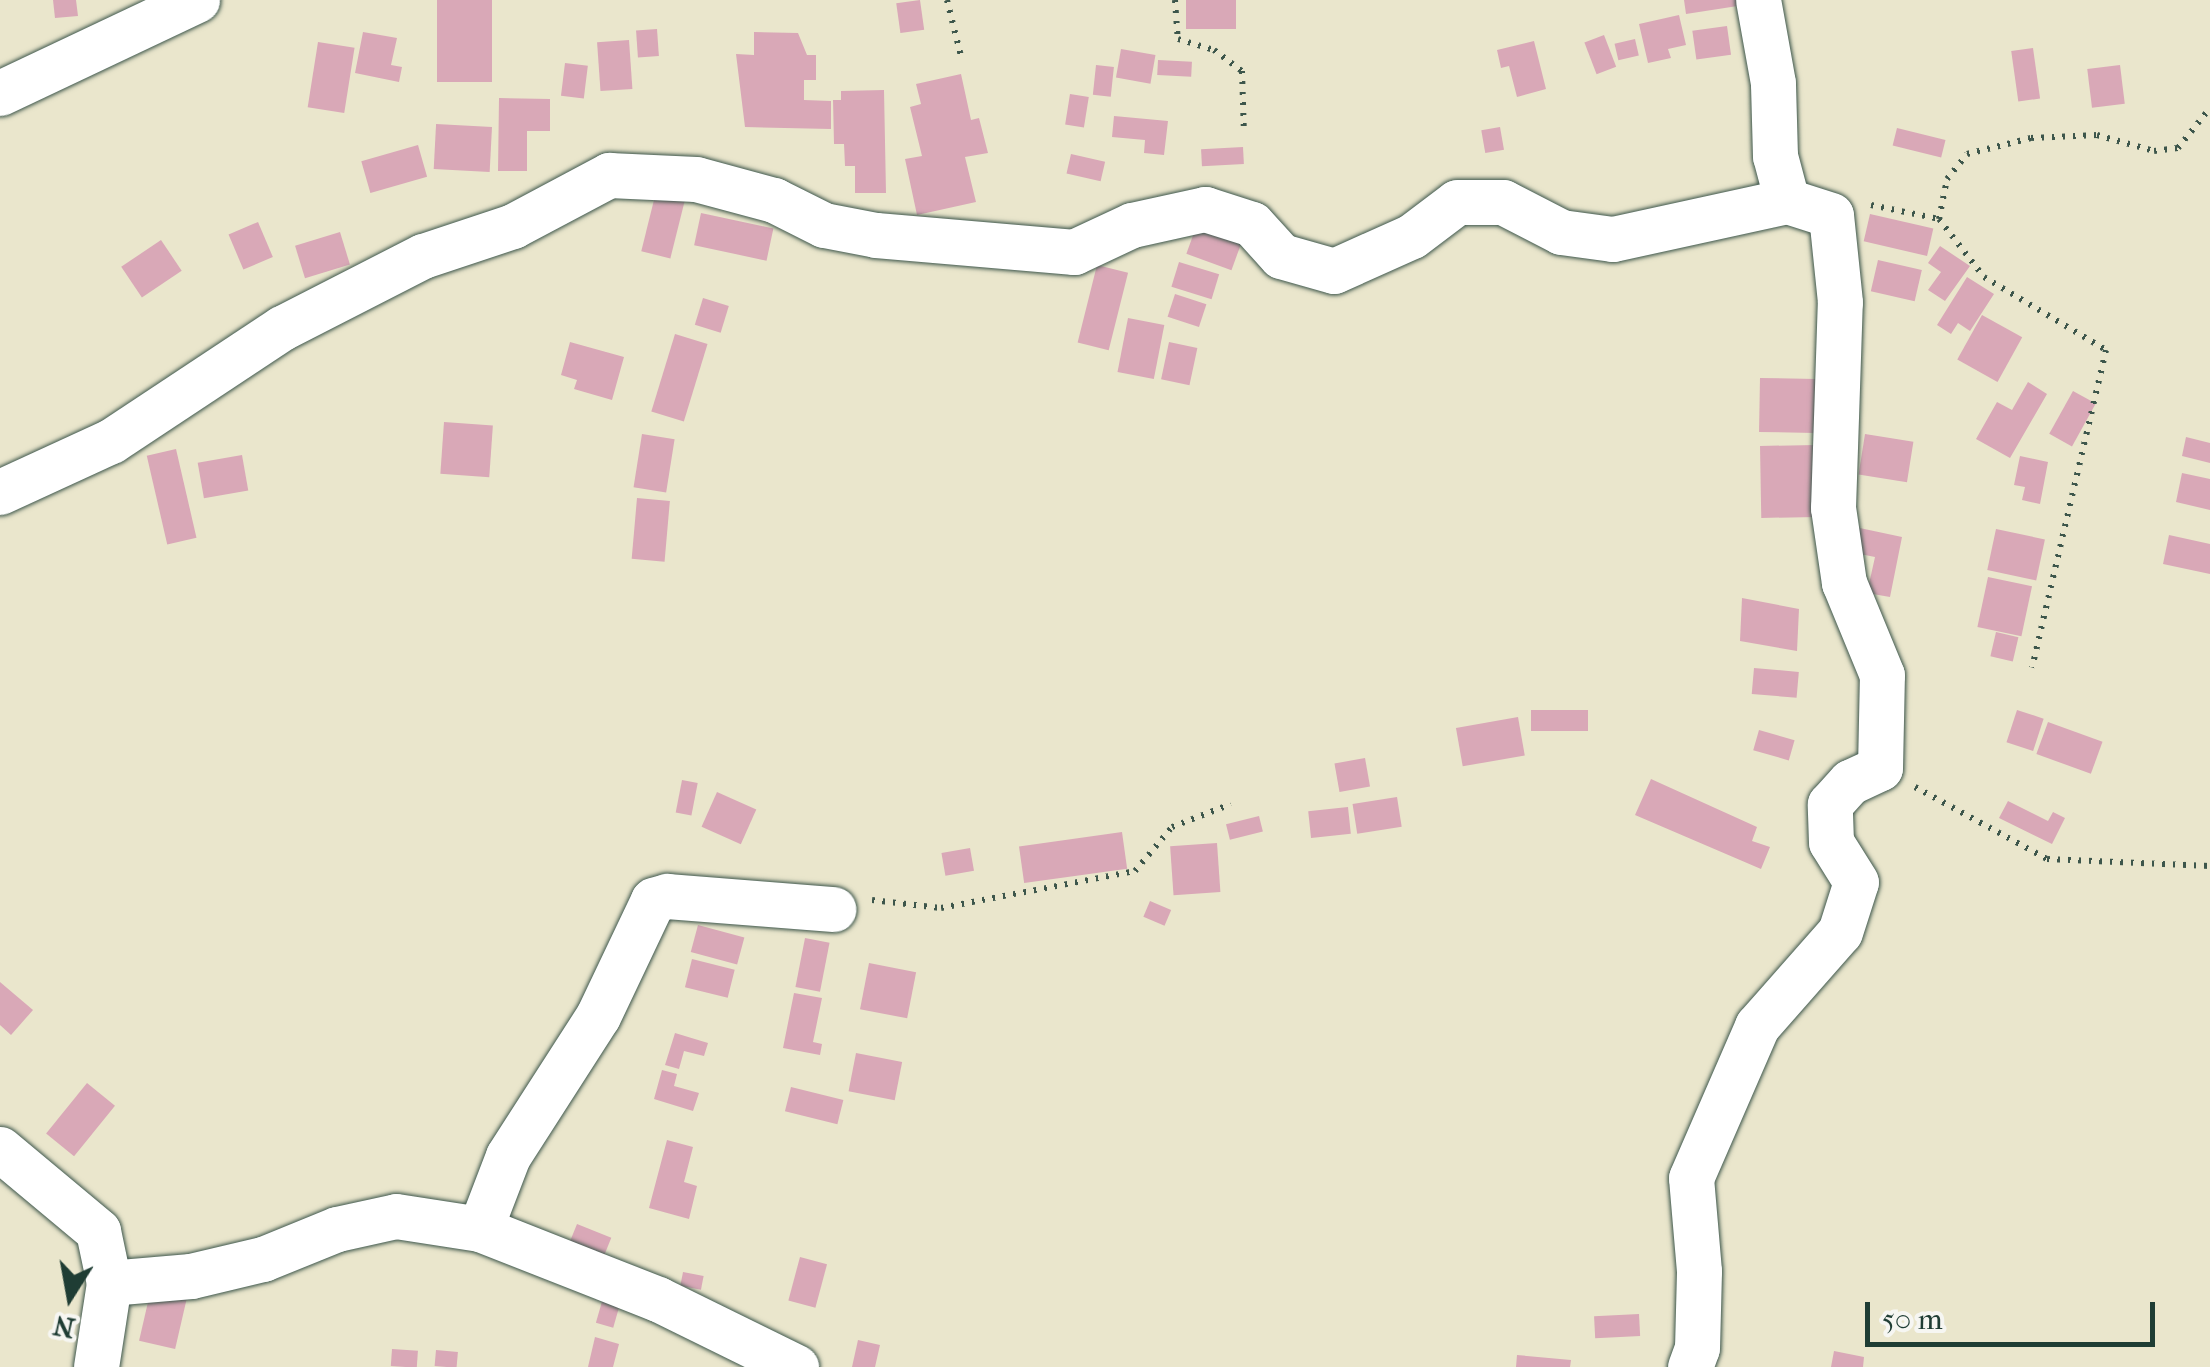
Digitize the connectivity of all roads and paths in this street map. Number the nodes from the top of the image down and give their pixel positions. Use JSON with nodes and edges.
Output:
{"nodes":[{"id":1,"x":197,"y":0,"type":"edge"},
{"id":2,"x":948,"y":0,"type":"edge"},
{"id":3,"x":1174,"y":0,"type":"edge"},
{"id":4,"x":1758,"y":0,"type":"edge"},
{"id":5,"x":962,"y":60,"type":"dead end"},
{"id":6,"x":0,"y":93,"type":"edge"},
{"id":7,"x":2210,"y":108,"type":"edge"},
{"id":8,"x":1244,"y":134,"type":"dead end"},
{"id":9,"x":1787,"y":201,"type":"junction"},
{"id":10,"x":1831,"y":216,"type":"junction"},
{"id":11,"x":1939,"y":219,"type":"junction"},
{"id":12,"x":0,"y":492,"type":"edge"},
{"id":13,"x":2032,"y":667,"type":"dead end"},
{"id":14,"x":1880,"y":768,"type":"junction"},
{"id":15,"x":1231,"y":804,"type":"dead end"},
{"id":16,"x":2210,"y":866,"type":"edge"},
{"id":17,"x":833,"y":909,"type":"joint"},
{"id":18,"x":0,"y":1149,"type":"edge"},
{"id":19,"x":480,"y":1229,"type":"junction"},
{"id":20,"x":110,"y":1283,"type":"junction"},
{"id":21,"x":96,"y":1367,"type":"edge"},
{"id":22,"x":796,"y":1367,"type":"edge"},
{"id":23,"x":1690,"y":1367,"type":"edge"}],
"edges":[{"from":1,"to":6,"type":"street"},
{"from":2,"to":5,"type":"path"},
{"from":3,"to":8,"type":"path"},
{"from":4,"to":9,"type":"street"},
{"from":7,"to":11,"type":"path"},
{"from":9,"to":10,"type":"street"},
{"from":9,"to":12,"type":"street"},
{"from":10,"to":11,"type":"path"},
{"from":10,"to":14,"type":"street"},
{"from":11,"to":13,"type":"path"},
{"from":14,"to":16,"type":"path"},
{"from":14,"to":23,"type":"street"},
{"from":15,"to":17,"type":"path"},
{"from":17,"to":19,"type":"street"},
{"from":18,"to":20,"type":"street"},
{"from":19,"to":20,"type":"street"},
{"from":19,"to":22,"type":"street"},
{"from":20,"to":21,"type":"street"}]}
